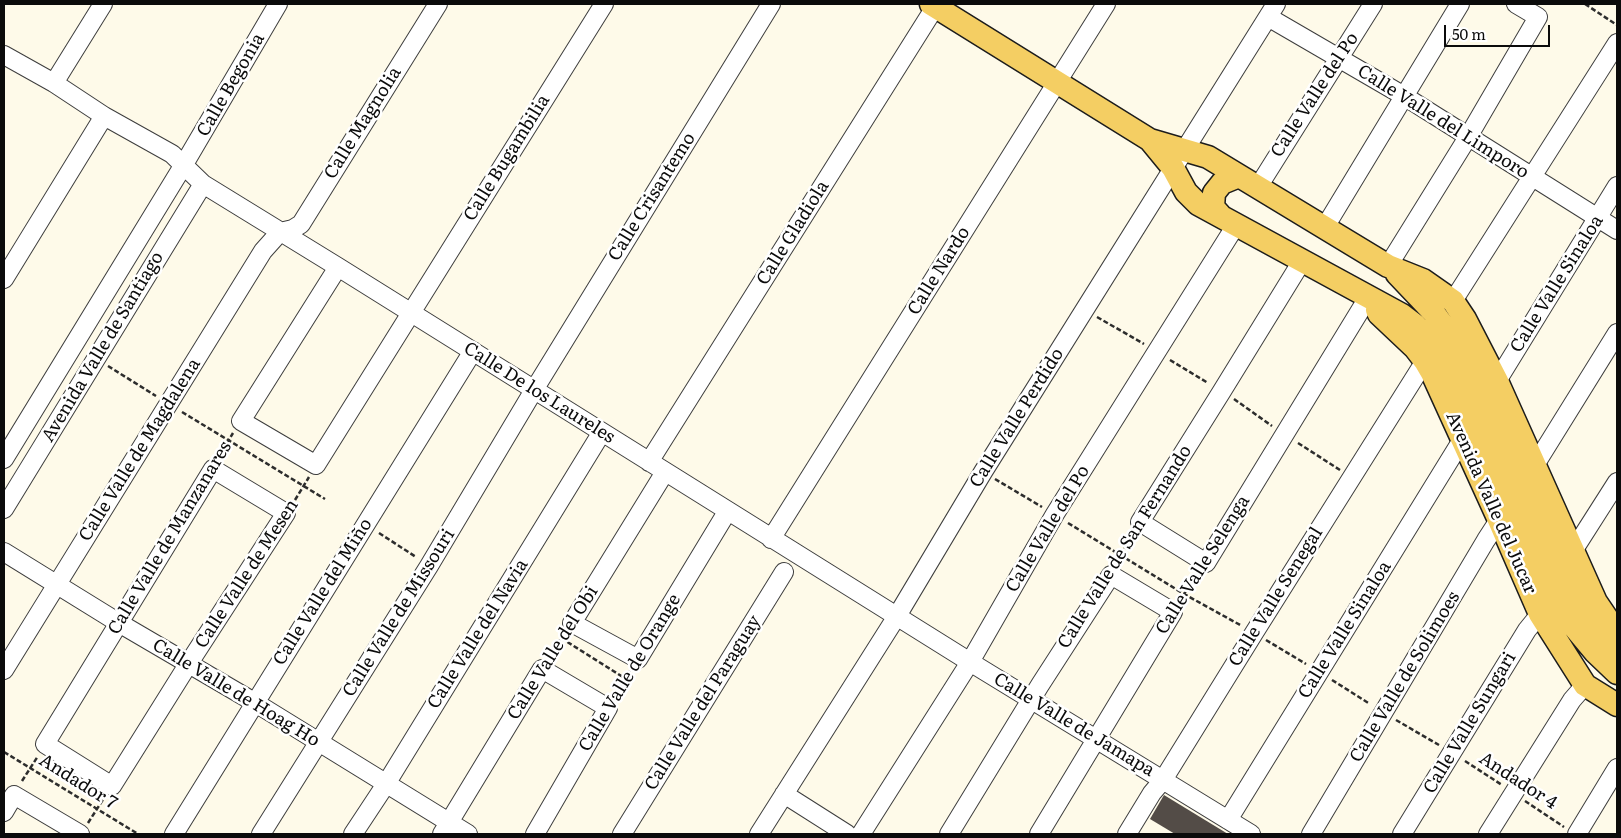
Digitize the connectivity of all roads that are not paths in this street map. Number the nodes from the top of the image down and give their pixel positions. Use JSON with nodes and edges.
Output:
{"nodes":[{"id":1,"x":103,"y":4,"type":"edge"},
{"id":2,"x":278,"y":4,"type":"edge"},
{"id":3,"x":438,"y":4,"type":"edge"},
{"id":4,"x":604,"y":4,"type":"edge"},
{"id":5,"x":771,"y":4,"type":"edge"},
{"id":6,"x":1106,"y":4,"type":"edge"},
{"id":7,"x":1373,"y":4,"type":"edge"},
{"id":8,"x":1460,"y":4,"type":"edge"},
{"id":9,"x":1516,"y":4,"type":"edge"},
{"id":10,"x":934,"y":5,"type":"edge"},
{"id":11,"x":1272,"y":10,"type":"edge"},
{"id":12,"x":1617,"y":43,"type":"edge"},
{"id":13,"x":4,"y":55,"type":"edge"},
{"id":14,"x":1340,"y":58,"type":"junction"},
{"id":15,"x":1057,"y":82,"type":"junction"},
{"id":16,"x":54,"y":83,"type":"junction"},
{"id":17,"x":1404,"y":96,"type":"junction"},
{"id":18,"x":104,"y":116,"type":"junction"},
{"id":19,"x":1468,"y":137,"type":"junction"},
{"id":20,"x":1179,"y":159,"type":"junction"},
{"id":21,"x":183,"y":166,"type":"junction"},
{"id":22,"x":1533,"y":177,"type":"junction"},
{"id":23,"x":1248,"y":181,"type":"junction"},
{"id":24,"x":203,"y":184,"type":"junction"},
{"id":25,"x":1617,"y":186,"type":"edge"},
{"id":26,"x":1597,"y":218,"type":"junction"},
{"id":27,"x":1228,"y":221,"type":"junction"},
{"id":28,"x":1325,"y":227,"type":"junction"},
{"id":29,"x":1617,"y":230,"type":"edge"},
{"id":30,"x":280,"y":232,"type":"junction"},
{"id":31,"x":1302,"y":261,"type":"junction"},
{"id":32,"x":1388,"y":266,"type":"junction"},
{"id":33,"x":338,"y":267,"type":"junction"},
{"id":34,"x":4,"y":279,"type":"edge"},
{"id":35,"x":1368,"y":296,"type":"junction"},
{"id":36,"x":1453,"y":301,"type":"junction"},
{"id":37,"x":411,"y":313,"type":"junction"},
{"id":38,"x":1617,"y":333,"type":"edge"},
{"id":39,"x":473,"y":351,"type":"junction"},
{"id":40,"x":1425,"y":361,"type":"junction"},
{"id":41,"x":1498,"y":381,"type":"junction"},
{"id":42,"x":534,"y":390,"type":"junction"},
{"id":43,"x":602,"y":432,"type":"junction"},
{"id":44,"x":1462,"y":440,"type":"junction"},
{"id":45,"x":4,"y":458,"type":"edge"},
{"id":46,"x":1500,"y":459,"type":"junction"},
{"id":47,"x":648,"y":462,"type":"junction"},
{"id":48,"x":1535,"y":466,"type":"junction"},
{"id":49,"x":665,"y":472,"type":"junction"},
{"id":50,"x":1617,"y":482,"type":"edge"},
{"id":51,"x":4,"y":509,"type":"edge"},
{"id":52,"x":727,"y":512,"type":"junction"},
{"id":53,"x":286,"y":513,"type":"joint"},
{"id":54,"x":1499,"y":520,"type":"junction"},
{"id":55,"x":771,"y":539,"type":"junction"},
{"id":56,"x":1573,"y":551,"type":"junction"},
{"id":57,"x":4,"y":552,"type":"edge"},
{"id":58,"x":1206,"y":563,"type":"joint"},
{"id":59,"x":784,"y":572,"type":"dead end"},
{"id":60,"x":56,"y":584,"type":"junction"},
{"id":61,"x":1172,"y":612,"type":"joint"},
{"id":62,"x":1540,"y":614,"type":"junction"},
{"id":63,"x":897,"y":616,"type":"junction"},
{"id":64,"x":119,"y":623,"type":"junction"},
{"id":65,"x":1616,"y":634,"type":"edge"},
{"id":66,"x":638,"y":659,"type":"joint"},
{"id":67,"x":970,"y":662,"type":"junction"},
{"id":68,"x":188,"y":663,"type":"junction"},
{"id":69,"x":4,"y":670,"type":"edge"},
{"id":70,"x":1617,"y":673,"type":"edge"},
{"id":71,"x":1585,"y":685,"type":"junction"},
{"id":72,"x":1032,"y":699,"type":"junction"},
{"id":73,"x":254,"y":702,"type":"junction"},
{"id":74,"x":1617,"y":705,"type":"edge"},
{"id":75,"x":608,"y":708,"type":"joint"},
{"id":76,"x":1097,"y":740,"type":"junction"},
{"id":77,"x":319,"y":742,"type":"junction"},
{"id":78,"x":1617,"y":768,"type":"edge"},
{"id":79,"x":1163,"y":780,"type":"junction"},
{"id":80,"x":386,"y":784,"type":"junction"},
{"id":81,"x":112,"y":786,"type":"joint"},
{"id":82,"x":784,"y":794,"type":"junction"},
{"id":83,"x":4,"y":812,"type":"edge"},
{"id":84,"x":1228,"y":820,"type":"junction"},
{"id":85,"x":446,"y":828,"type":"edge"},
{"id":86,"x":83,"y":830,"type":"edge"},
{"id":87,"x":1573,"y":832,"type":"edge"},
{"id":88,"x":174,"y":834,"type":"edge"},
{"id":89,"x":261,"y":834,"type":"edge"},
{"id":90,"x":353,"y":834,"type":"edge"},
{"id":91,"x":468,"y":834,"type":"edge"},
{"id":92,"x":535,"y":834,"type":"edge"},
{"id":93,"x":622,"y":834,"type":"edge"},
{"id":94,"x":759,"y":834,"type":"edge"},
{"id":95,"x":847,"y":834,"type":"edge"},
{"id":96,"x":861,"y":834,"type":"edge"},
{"id":97,"x":949,"y":834,"type":"edge"},
{"id":98,"x":1039,"y":834,"type":"edge"},
{"id":99,"x":1127,"y":834,"type":"edge"},
{"id":100,"x":1251,"y":834,"type":"edge"},
{"id":101,"x":1311,"y":834,"type":"edge"},
{"id":102,"x":1402,"y":834,"type":"edge"},
{"id":103,"x":1488,"y":834,"type":"edge"}],
"edges":[{"from":1,"to":16,"type":"street"},
{"from":2,"to":21,"type":"street","name":"Calle Begonia"},
{"from":3,"to":30,"type":"street","name":"Calle Magnolia"},
{"from":4,"to":37,"type":"street","name":"Calle Bugambilia"},
{"from":5,"to":42,"type":"street","name":"Calle Crisantemo"},
{"from":6,"to":15,"type":"street","name":"Calle Nardo"},
{"from":7,"to":14,"type":"street","name":"Calle Valle del Po"},
{"from":8,"to":17,"type":"street"},
{"from":9,"to":19,"type":"street"},
{"from":10,"to":15,"type":"main road"},
{"from":10,"to":47,"type":"street","name":"Calle Gladiola"},
{"from":11,"to":14,"type":"street","name":"Calle Valle del Limporo"},
{"from":11,"to":20,"type":"street","name":"Calle Valle Perdido"},
{"from":12,"to":22,"type":"street"},
{"from":13,"to":16,"type":"street","name":"Calle De los Laureles"},
{"from":14,"to":17,"type":"street","name":"Calle Valle del Limporo"},
{"from":14,"to":23,"type":"street","name":"Calle Valle del Po"},
{"from":15,"to":20,"type":"main road"},
{"from":15,"to":55,"type":"street","name":"Calle Nardo"},
{"from":16,"to":18,"type":"street","name":"Calle De los Laureles"},
{"from":17,"to":19,"type":"street","name":"Calle Valle del Limporo"},
{"from":17,"to":28,"type":"street"},
{"from":18,"to":21,"type":"street","name":"Calle De los Laureles"},
{"from":18,"to":34,"type":"street"},
{"from":19,"to":22,"type":"street","name":"Calle Valle del Limporo"},
{"from":19,"to":32,"type":"street"},
{"from":20,"to":23,"type":"main road","name":"Avenida Valle del Jucar"},
{"from":20,"to":27,"type":"main road","name":"Avenida Valle del Jucar"},
{"from":20,"to":63,"type":"street","name":"Calle Valle Perdido"},
{"from":21,"to":24,"type":"street","name":"Calle De los Laureles"},
{"from":21,"to":45,"type":"street","name":"Avenida Valle de Santiago"},
{"from":22,"to":26,"type":"street","name":"Calle Valle del Limporo"},
{"from":22,"to":36,"type":"street"},
{"from":23,"to":27,"type":"main road"},
{"from":23,"to":28,"type":"main road","name":"Avenida Valle del Jucar"},
{"from":24,"to":30,"type":"street","name":"Calle De los Laureles"},
{"from":24,"to":51,"type":"street","name":"Avenida Valle de Santiago"},
{"from":25,"to":26,"type":"street","name":"Calle Valle Sinaloa"},
{"from":26,"to":29,"type":"street","name":"Calle Valle del Limporo"},
{"from":26,"to":41,"type":"street","name":"Calle Valle Sinaloa"},
{"from":27,"to":31,"type":"main road","name":"Avenida Valle del Jucar"},
{"from":27,"to":67,"type":"street","name":"Calle Valle del Po"},
{"from":28,"to":32,"type":"main road","name":"Avenida Valle del Jucar"},
{"from":30,"to":33,"type":"street","name":"Calle De los Laureles"},
{"from":30,"to":60,"type":"street","name":"Calle Valle de Magdalena"},
{"from":31,"to":35,"type":"main road","name":"Avenida Valle del Jucar"},
{"from":31,"to":58,"type":"street","name":"Calle Valle de San Fernando"},
{"from":32,"to":36,"type":"main road","name":"Avenida Valle del Jucar"},
{"from":32,"to":46,"type":"main road","name":"Avenida Valle del Jucar"},
{"from":33,"to":37,"type":"street","name":"Calle De los Laureles"},
{"from":33,"to":37,"type":"street","name":"Calle Valle de Manzanares"},
{"from":35,"to":40,"type":"main road","name":"Avenida Valle del Jucar"},
{"from":35,"to":46,"type":"main road","name":"Avenida Valle del Jucar"},
{"from":35,"to":58,"type":"street","name":"Calle Valle Selenga"},
{"from":36,"to":41,"type":"main road","name":"Avenida Valle del Jucar"},
{"from":37,"to":39,"type":"street","name":"Calle De los Laureles"},
{"from":38,"to":48,"type":"street"},
{"from":39,"to":42,"type":"street","name":"Calle De los Laureles"},
{"from":39,"to":73,"type":"street","name":"Calle Valle del Miño"},
{"from":40,"to":44,"type":"main road","name":"Avenida Valle del Jucar"},
{"from":40,"to":79,"type":"street","name":"Calle Valle Senegal"},
{"from":41,"to":48,"type":"main road","name":"Avenida Valle del Jucar"},
{"from":42,"to":43,"type":"street","name":"Calle De los Laureles"},
{"from":42,"to":77,"type":"street","name":"Calle Valle de Missouri"},
{"from":43,"to":47,"type":"street","name":"Calle De los Laureles"},
{"from":43,"to":80,"type":"street","name":"Calle Valle del Navia"},
{"from":44,"to":54,"type":"main road","name":"Avenida Valle del Jucar"},
{"from":44,"to":84,"type":"street","name":"Calle Valle Sinaloa"},
{"from":46,"to":65,"type":"main road","name":"Avenida Valle del Jucar"},
{"from":46,"to":70,"type":"main road","name":"Avenida Valle del Jucar"},
{"from":47,"to":49,"type":"street","name":"Calle De los Laureles"},
{"from":48,"to":56,"type":"main road","name":"Avenida Valle del Jucar"},
{"from":49,"to":52,"type":"street","name":"Calle De los Laureles"},
{"from":49,"to":66,"type":"street","name":"Calle Valle del Obi"},
{"from":50,"to":56,"type":"street"},
{"from":52,"to":55,"type":"street","name":"Calle De los Laureles"},
{"from":52,"to":66,"type":"street","name":"Calle Valle de Orange"},
{"from":53,"to":64,"type":"street","name":"Calle Valle de Manzanares"},
{"from":53,"to":68,"type":"street","name":"Calle Valle de Mesen"},
{"from":54,"to":62,"type":"main road","name":"Avenida Valle del Jucar"},
{"from":54,"to":101,"type":"street","name":"Calle Valle de Solimoes"},
{"from":55,"to":63,"type":"street","name":"Calle De los Laureles"},
{"from":56,"to":65,"type":"main road","name":"Avenida Valle del Jucar"},
{"from":57,"to":60,"type":"street","name":"Calle Valle de Hoag Ho"},
{"from":59,"to":93,"type":"street","name":"Calle Valle del Paraguay"},
{"from":60,"to":64,"type":"street","name":"Calle Valle de Hoag Ho"},
{"from":60,"to":69,"type":"street","name":"Calle Valle de Magdalena"},
{"from":61,"to":72,"type":"street","name":"Calle Valle de San Fernando"},
{"from":61,"to":76,"type":"street","name":"Calle Valle Selenga"},
{"from":62,"to":71,"type":"main road","name":"Avenida Valle del Jucar"},
{"from":62,"to":102,"type":"street","name":"Calle Valle Sungari"},
{"from":63,"to":67,"type":"street","name":"Calle Valle de Jamapa"},
{"from":63,"to":82,"type":"street","name":"Calle Valle Perdido"},
{"from":64,"to":68,"type":"street","name":"Calle Valle de Hoag Ho"},
{"from":64,"to":81,"type":"street","name":"Calle Valle de Manzanares"},
{"from":67,"to":72,"type":"street","name":"Calle Valle de Jamapa"},
{"from":67,"to":96,"type":"street","name":"Calle Valle del Po"},
{"from":68,"to":73,"type":"street","name":"Calle Valle de Hoag Ho"},
{"from":68,"to":81,"type":"street","name":"Calle Valle de Mesen"},
{"from":71,"to":74,"type":"main road","name":"Avenida Valle del Jucar"},
{"from":71,"to":103,"type":"street"},
{"from":72,"to":76,"type":"street","name":"Calle Valle de Jamapa"},
{"from":72,"to":97,"type":"street","name":"Calle Valle de San Fernando"},
{"from":73,"to":77,"type":"street","name":"Calle Valle de Hoag Ho"},
{"from":73,"to":88,"type":"street","name":"Calle Valle del Miño"},
{"from":75,"to":85,"type":"street","name":"Calle Valle del Obi"},
{"from":75,"to":92,"type":"street","name":"Calle Valle de Orange"},
{"from":76,"to":79,"type":"street","name":"Calle Valle de Jamapa"},
{"from":76,"to":98,"type":"street","name":"Calle Valle Selenga"},
{"from":77,"to":80,"type":"street","name":"Calle Valle de Hoag Ho"},
{"from":77,"to":89,"type":"street","name":"Calle Valle de Missouri"},
{"from":78,"to":87,"type":"street"},
{"from":79,"to":84,"type":"street","name":"Calle Valle de Jamapa"},
{"from":79,"to":99,"type":"street","name":"Calle Valle Senegal"},
{"from":80,"to":85,"type":"street","name":"Calle Valle de Hoag Ho"},
{"from":80,"to":90,"type":"street","name":"Calle Valle del Navia"},
{"from":82,"to":94,"type":"street","name":"Calle Valle Perdido"},
{"from":82,"to":95,"type":"street"},
{"from":83,"to":86,"type":"street"},
{"from":84,"to":100,"type":"street","name":"Calle Valle de Jamapa"},
{"from":85,"to":91,"type":"street","name":"Calle Valle de Hoag Ho"}]}
